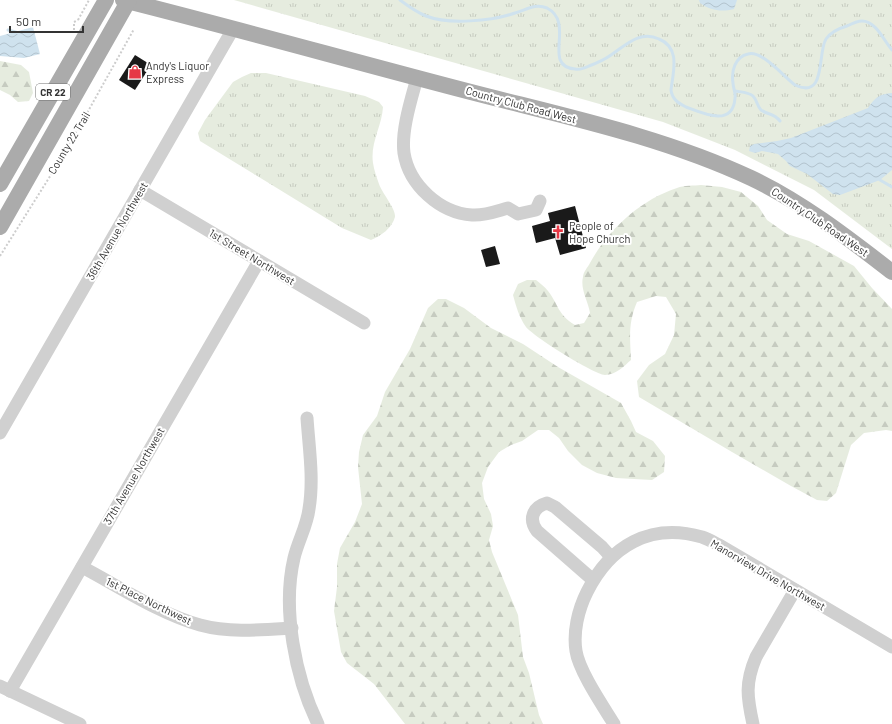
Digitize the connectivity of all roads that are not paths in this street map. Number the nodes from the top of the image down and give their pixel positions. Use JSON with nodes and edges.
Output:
{"nodes":[{"id":1,"x":106,"y":0,"type":"edge"},
{"id":2,"x":127,"y":0,"type":"edge"},
{"id":3,"x":233,"y":29,"type":"junction"},
{"id":4,"x":417,"y":78,"type":"junction"},
{"id":5,"x":0,"y":184,"type":"edge"},
{"id":6,"x":140,"y":190,"type":"junction"},
{"id":7,"x":540,"y":201,"type":"dead end"},
{"id":8,"x":0,"y":226,"type":"edge"},
{"id":9,"x":259,"y":261,"type":"junction"},
{"id":10,"x":892,"y":272,"type":"edge"},
{"id":11,"x":364,"y":323,"type":"dead end"},
{"id":12,"x":307,"y":418,"type":"dead end"},
{"id":13,"x":0,"y":432,"type":"edge"},
{"id":14,"x":611,"y":557,"type":"junction"},
{"id":15,"x":82,"y":567,"type":"junction"},
{"id":16,"x":593,"y":580,"type":"junction"},
{"id":17,"x":795,"y":590,"type":"junction"},
{"id":18,"x":292,"y":628,"type":"junction"},
{"id":19,"x":892,"y":647,"type":"edge"},
{"id":20,"x":5,"y":688,"type":"edge"},
{"id":21,"x":80,"y":724,"type":"edge"},
{"id":22,"x":318,"y":724,"type":"edge"},
{"id":23,"x":614,"y":724,"type":"edge"},
{"id":24,"x":753,"y":724,"type":"edge"}],
"edges":[{"from":1,"to":5,"type":"main road","number":"CR 22"},
{"from":2,"to":3,"type":"main road","name":"Country Club Road West"},
{"from":2,"to":8,"type":"main road","number":"CR 22"},
{"from":3,"to":4,"type":"main road","name":"Country Club Road West"},
{"from":3,"to":6,"type":"street","name":"36th Avenue Northwest"},
{"from":4,"to":7,"type":"street"},
{"from":4,"to":10,"type":"main road","name":"Country Club Road West"},
{"from":6,"to":9,"type":"street","name":"1st Street Northwest"},
{"from":6,"to":13,"type":"street","name":"36th Avenue Northwest"},
{"from":9,"to":11,"type":"street","name":"1st Street Northwest"},
{"from":9,"to":15,"type":"street","name":"37th Avenue Northwest"},
{"from":12,"to":18,"type":"street"},
{"from":14,"to":16,"type":"street","name":"Manorview Drive Northwest"},
{"from":14,"to":16,"type":"street"},
{"from":14,"to":17,"type":"street","name":"Manorview Drive Northwest"},
{"from":15,"to":18,"type":"street","name":"1st Place Northwest"},
{"from":15,"to":20,"type":"street","name":"37th Avenue Northwest"},
{"from":16,"to":23,"type":"street","name":"Manorview Drive Northwest"},
{"from":17,"to":19,"type":"street","name":"Manorview Drive Northwest"},
{"from":17,"to":24,"type":"street"},
{"from":18,"to":22,"type":"street"},
{"from":20,"to":21,"type":"street"}]}
